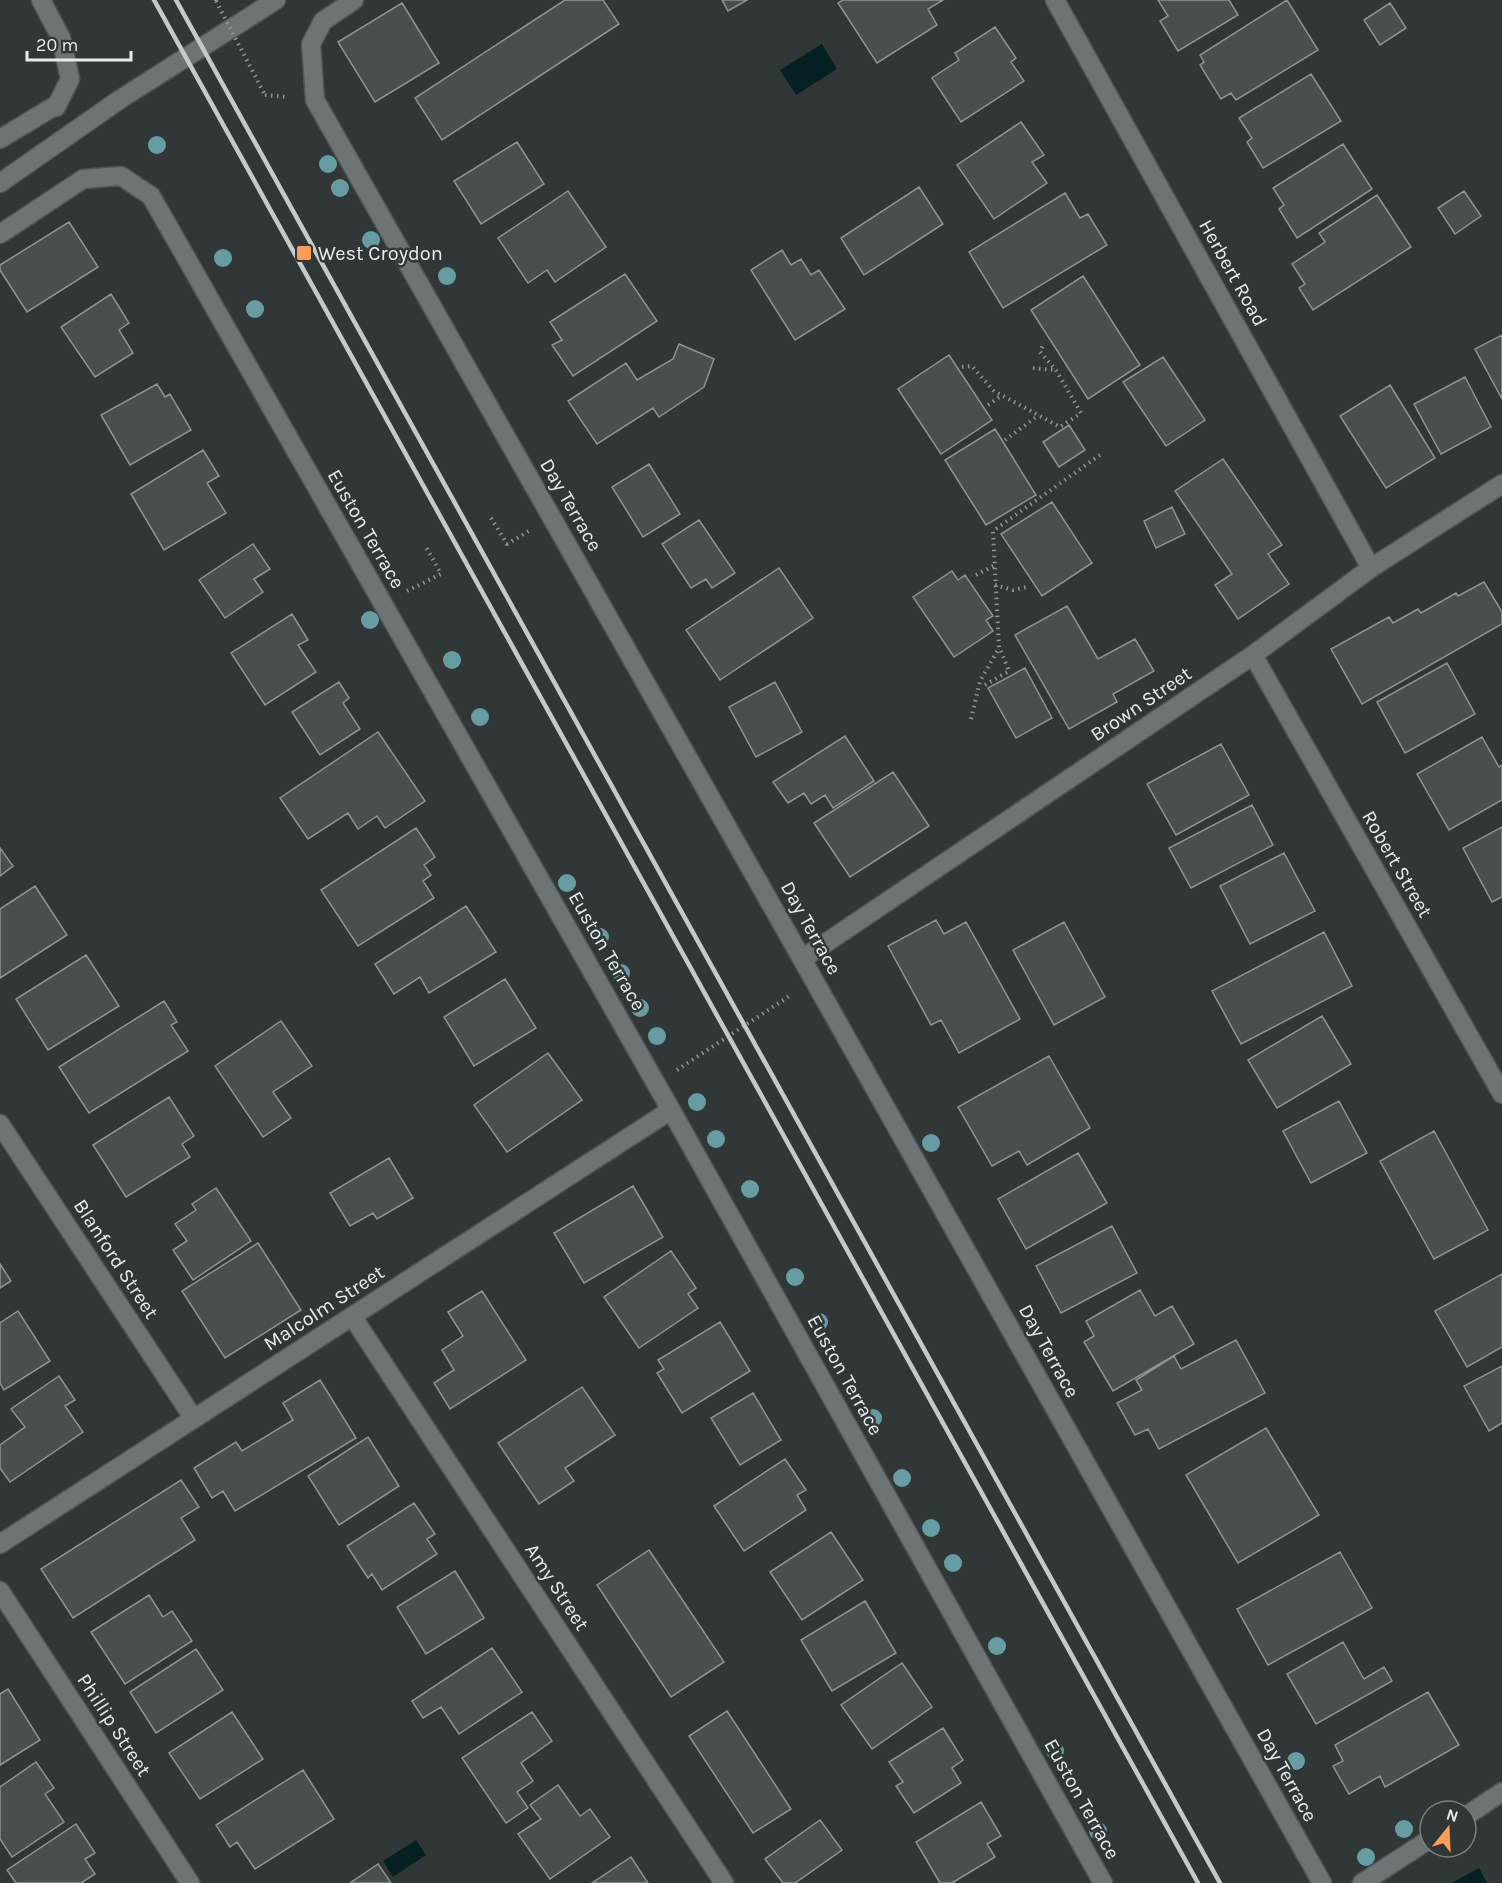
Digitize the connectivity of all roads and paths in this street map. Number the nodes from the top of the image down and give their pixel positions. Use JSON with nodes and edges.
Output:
{"nodes":[{"id":1,"x":41,"y":0,"type":"edge"},
{"id":2,"x":276,"y":0,"type":"edge"},
{"id":3,"x":354,"y":0,"type":"edge"},
{"id":4,"x":1055,"y":0,"type":"edge"},
{"id":5,"x":216,"y":1,"type":"edge"},
{"id":6,"x":265,"y":95,"type":"dead end"},
{"id":7,"x":0,"y":139,"type":"edge"},
{"id":8,"x":0,"y":183,"type":"edge"},
{"id":9,"x":0,"y":234,"type":"edge"},
{"id":10,"x":1044,"y":343,"type":"dead end"},
{"id":11,"x":962,"y":367,"type":"dead end"},
{"id":12,"x":1033,"y":368,"type":"dead end"},
{"id":13,"x":1056,"y":370,"type":"junction"},
{"id":14,"x":1002,"y":395,"type":"junction"},
{"id":15,"x":988,"y":405,"type":"dead end"},
{"id":16,"x":1039,"y":415,"type":"junction"},
{"id":17,"x":1005,"y":440,"type":"dead end"},
{"id":18,"x":1100,"y":455,"type":"dead end"},
{"id":19,"x":1502,"y":484,"type":"edge"},
{"id":20,"x":491,"y":518,"type":"dead end"},
{"id":21,"x":552,"y":518,"type":"junction"},
{"id":22,"x":425,"y":545,"type":"dead end"},
{"id":23,"x":994,"y":565,"type":"junction"},
{"id":24,"x":1371,"y":568,"type":"junction"},
{"id":25,"x":976,"y":575,"type":"dead end"},
{"id":26,"x":995,"y":585,"type":"junction"},
{"id":27,"x":1027,"y":587,"type":"dead end"},
{"id":28,"x":383,"y":603,"type":"junction"},
{"id":29,"x":999,"y":648,"type":"junction"},
{"id":30,"x":1253,"y":656,"type":"junction"},
{"id":31,"x":985,"y":685,"type":"dead end"},
{"id":32,"x":971,"y":719,"type":"dead end"},
{"id":33,"x":802,"y":958,"type":"junction"},
{"id":34,"x":814,"y":980,"type":"junction"},
{"id":35,"x":656,"y":1083,"type":"junction"},
{"id":36,"x":1502,"y":1095,"type":"edge"},
{"id":37,"x":671,"y":1110,"type":"junction"},
{"id":38,"x":0,"y":1124,"type":"edge"},
{"id":39,"x":352,"y":1316,"type":"junction"},
{"id":40,"x":194,"y":1419,"type":"junction"},
{"id":41,"x":0,"y":1544,"type":"edge"},
{"id":42,"x":0,"y":1591,"type":"edge"},
{"id":43,"x":1502,"y":1792,"type":"edge"},
{"id":44,"x":1478,"y":1808,"type":"edge"},
{"id":45,"x":1418,"y":1847,"type":"edge"},
{"id":46,"x":190,"y":1883,"type":"edge"},
{"id":47,"x":724,"y":1883,"type":"edge"},
{"id":48,"x":1103,"y":1883,"type":"edge"},
{"id":49,"x":1322,"y":1883,"type":"edge"},
{"id":50,"x":1362,"y":1883,"type":"edge"}],
"edges":[{"from":1,"to":7,"type":"street"},
{"from":2,"to":8,"type":"street"},
{"from":3,"to":21,"type":"street","name":"Day Terrace"},
{"from":4,"to":24,"type":"street","name":"Herbert Road"},
{"from":5,"to":6,"type":"path","bridge":true},
{"from":9,"to":28,"type":"street","name":"Euston Terrace"},
{"from":10,"to":13,"type":"path"},
{"from":11,"to":14,"type":"path"},
{"from":12,"to":13,"type":"path"},
{"from":13,"to":16,"type":"path"},
{"from":14,"to":15,"type":"path"},
{"from":14,"to":16,"type":"path"},
{"from":16,"to":17,"type":"path"},
{"from":18,"to":23,"type":"path"},
{"from":19,"to":24,"type":"street","name":"Brown Street"},
{"from":20,"to":21,"type":"path"},
{"from":21,"to":33,"type":"street","name":"Day Terrace"},
{"from":22,"to":28,"type":"path"},
{"from":23,"to":25,"type":"path"},
{"from":23,"to":26,"type":"path"},
{"from":24,"to":30,"type":"street","name":"Brown Street"},
{"from":26,"to":27,"type":"path"},
{"from":26,"to":29,"type":"path"},
{"from":28,"to":35,"type":"street","name":"Euston Terrace"},
{"from":29,"to":31,"type":"path"},
{"from":29,"to":32,"type":"path"},
{"from":30,"to":33,"type":"street","name":"Brown Street"},
{"from":30,"to":36,"type":"street","name":"Robert Street"},
{"from":33,"to":34,"type":"street","name":"Day Terrace"},
{"from":34,"to":35,"type":"path"},
{"from":34,"to":49,"type":"street","name":"Day Terrace"},
{"from":35,"to":37,"type":"street","name":"Euston Terrace"},
{"from":37,"to":39,"type":"street","name":"Malcolm Street"},
{"from":37,"to":48,"type":"street","name":"Euston Terrace"},
{"from":38,"to":40,"type":"street","name":"Blanford Street"},
{"from":39,"to":40,"type":"street","name":"Malcolm Street"},
{"from":39,"to":47,"type":"street","name":"Amy Street"},
{"from":40,"to":41,"type":"street","name":"Malcolm Street"},
{"from":42,"to":46,"type":"street","name":"Phillip Street"},
{"from":43,"to":44,"type":"street"},
{"from":45,"to":50,"type":"street"}]}
